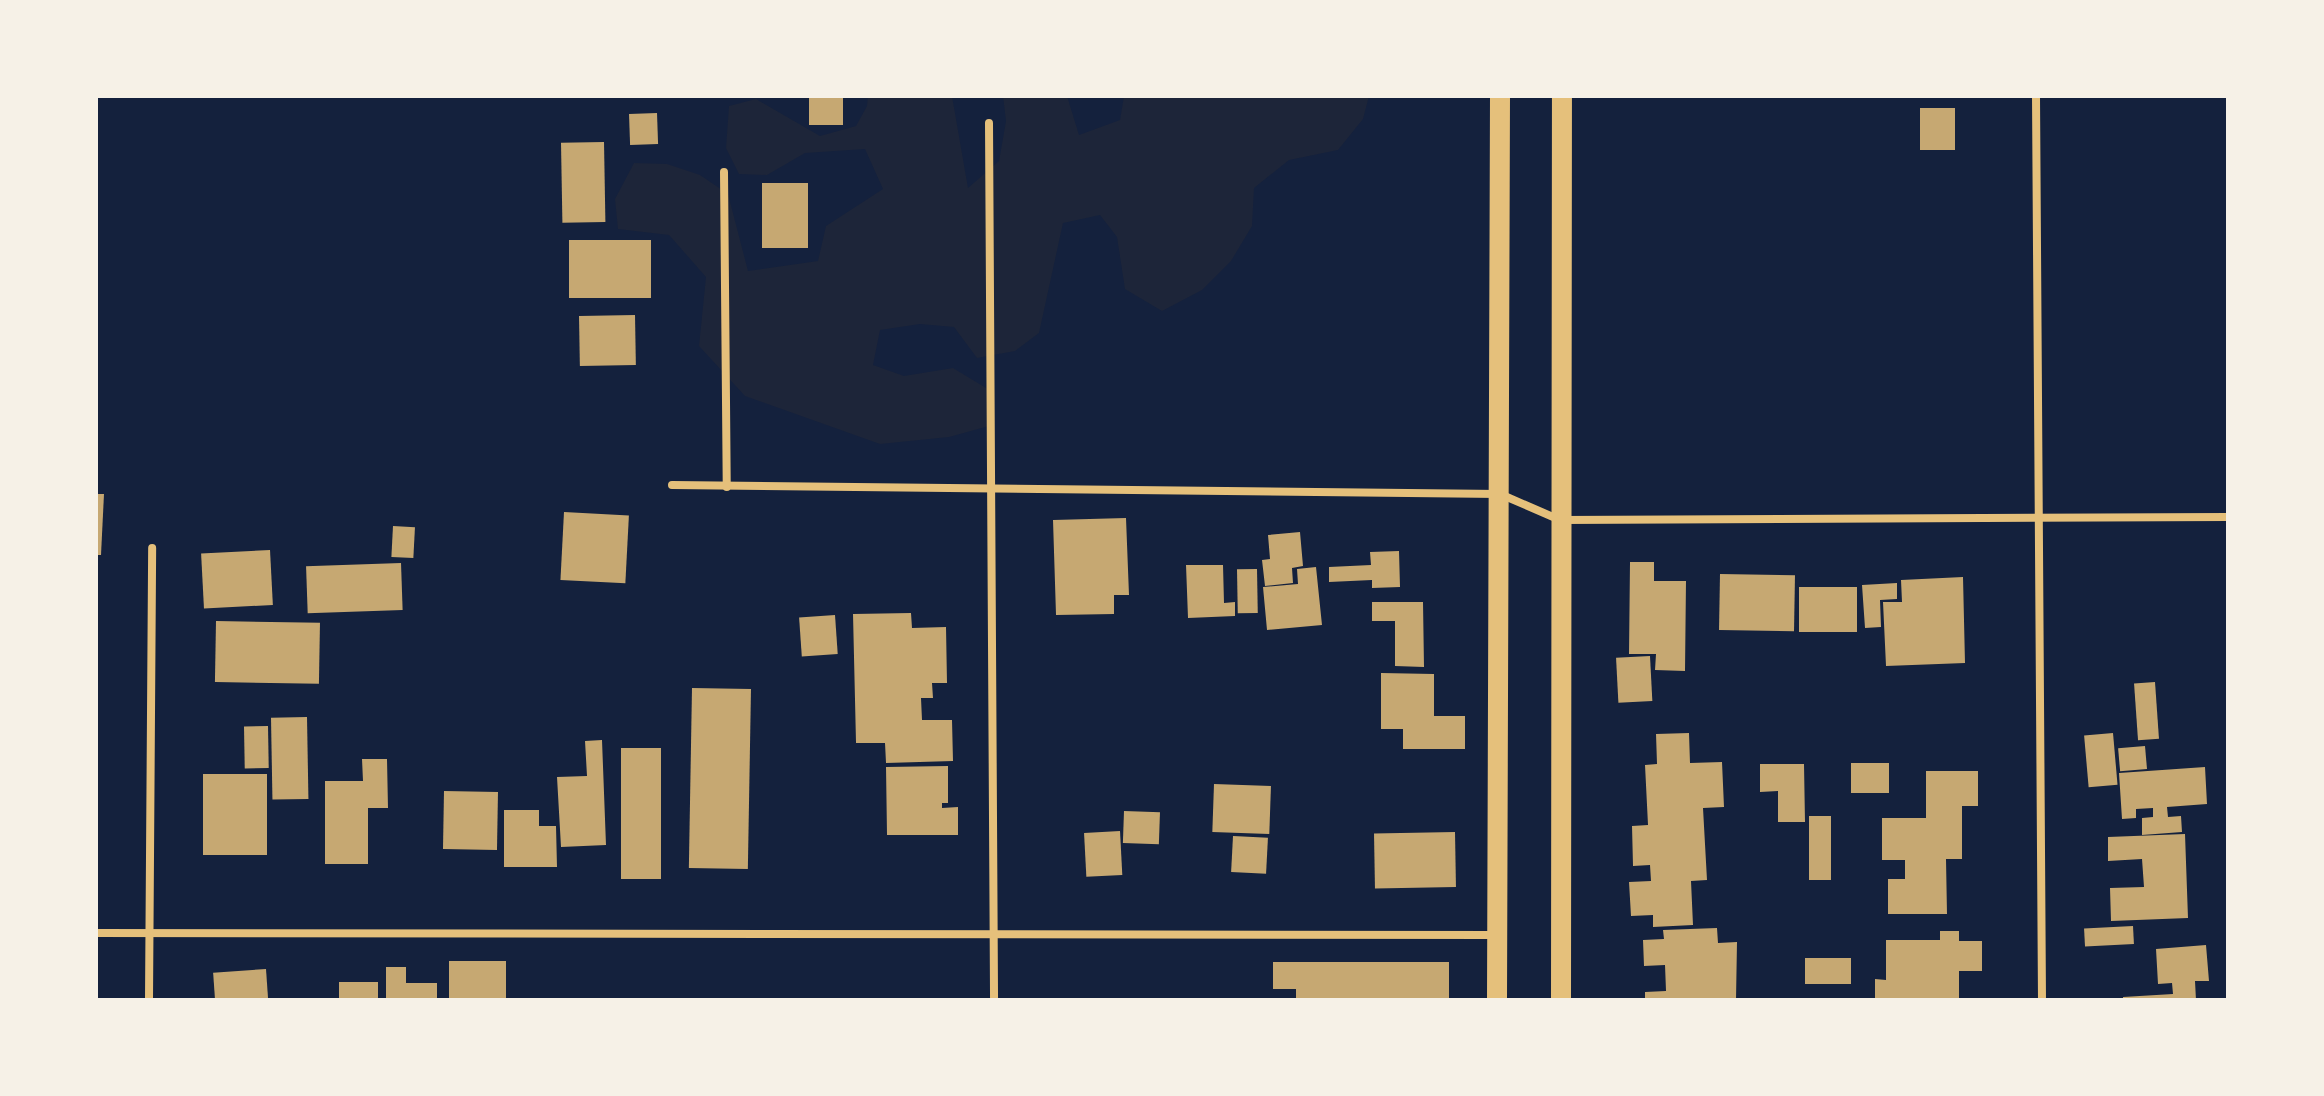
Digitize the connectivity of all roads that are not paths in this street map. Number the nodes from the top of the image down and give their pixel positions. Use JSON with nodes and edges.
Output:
{"nodes":[{"id":1,"x":1500,"y":96,"type":"edge"},
{"id":2,"x":1562,"y":96,"type":"edge"},
{"id":3,"x":2036,"y":96,"type":"edge"},
{"id":4,"x":989,"y":123,"type":"dead end"},
{"id":5,"x":724,"y":172,"type":"dead end"},
{"id":6,"x":672,"y":485,"type":"dead end"},
{"id":7,"x":727,"y":487,"type":"junction"},
{"id":8,"x":991,"y":487,"type":"junction"},
{"id":9,"x":1500,"y":494,"type":"junction"},
{"id":10,"x":2228,"y":517,"type":"edge"},
{"id":11,"x":2039,"y":518,"type":"junction"},
{"id":12,"x":1560,"y":520,"type":"junction"},
{"id":13,"x":152,"y":548,"type":"dead end"},
{"id":14,"x":96,"y":933,"type":"edge"},
{"id":15,"x":149,"y":933,"type":"junction"},
{"id":16,"x":994,"y":935,"type":"junction"},
{"id":17,"x":1496,"y":935,"type":"junction"},
{"id":18,"x":149,"y":1000,"type":"edge"},
{"id":19,"x":994,"y":1000,"type":"edge"},
{"id":20,"x":1497,"y":1000,"type":"edge"},
{"id":21,"x":1561,"y":1000,"type":"edge"},
{"id":22,"x":2042,"y":1000,"type":"edge"}],
"edges":[{"from":1,"to":9,"type":"main road"},
{"from":2,"to":12,"type":"main road"},
{"from":3,"to":11,"type":"street"},
{"from":4,"to":8,"type":"street"},
{"from":5,"to":7,"type":"street"},
{"from":6,"to":7,"type":"street"},
{"from":7,"to":8,"type":"street"},
{"from":8,"to":9,"type":"street"},
{"from":8,"to":16,"type":"street"},
{"from":9,"to":12,"type":"street"},
{"from":9,"to":17,"type":"main road"},
{"from":10,"to":11,"type":"street"},
{"from":11,"to":12,"type":"street"},
{"from":11,"to":22,"type":"street"},
{"from":12,"to":21,"type":"main road"},
{"from":13,"to":15,"type":"street"},
{"from":14,"to":15,"type":"street"},
{"from":15,"to":16,"type":"street"},
{"from":15,"to":18,"type":"street"},
{"from":16,"to":17,"type":"street"},
{"from":16,"to":19,"type":"street"},
{"from":17,"to":20,"type":"main road"}]}
